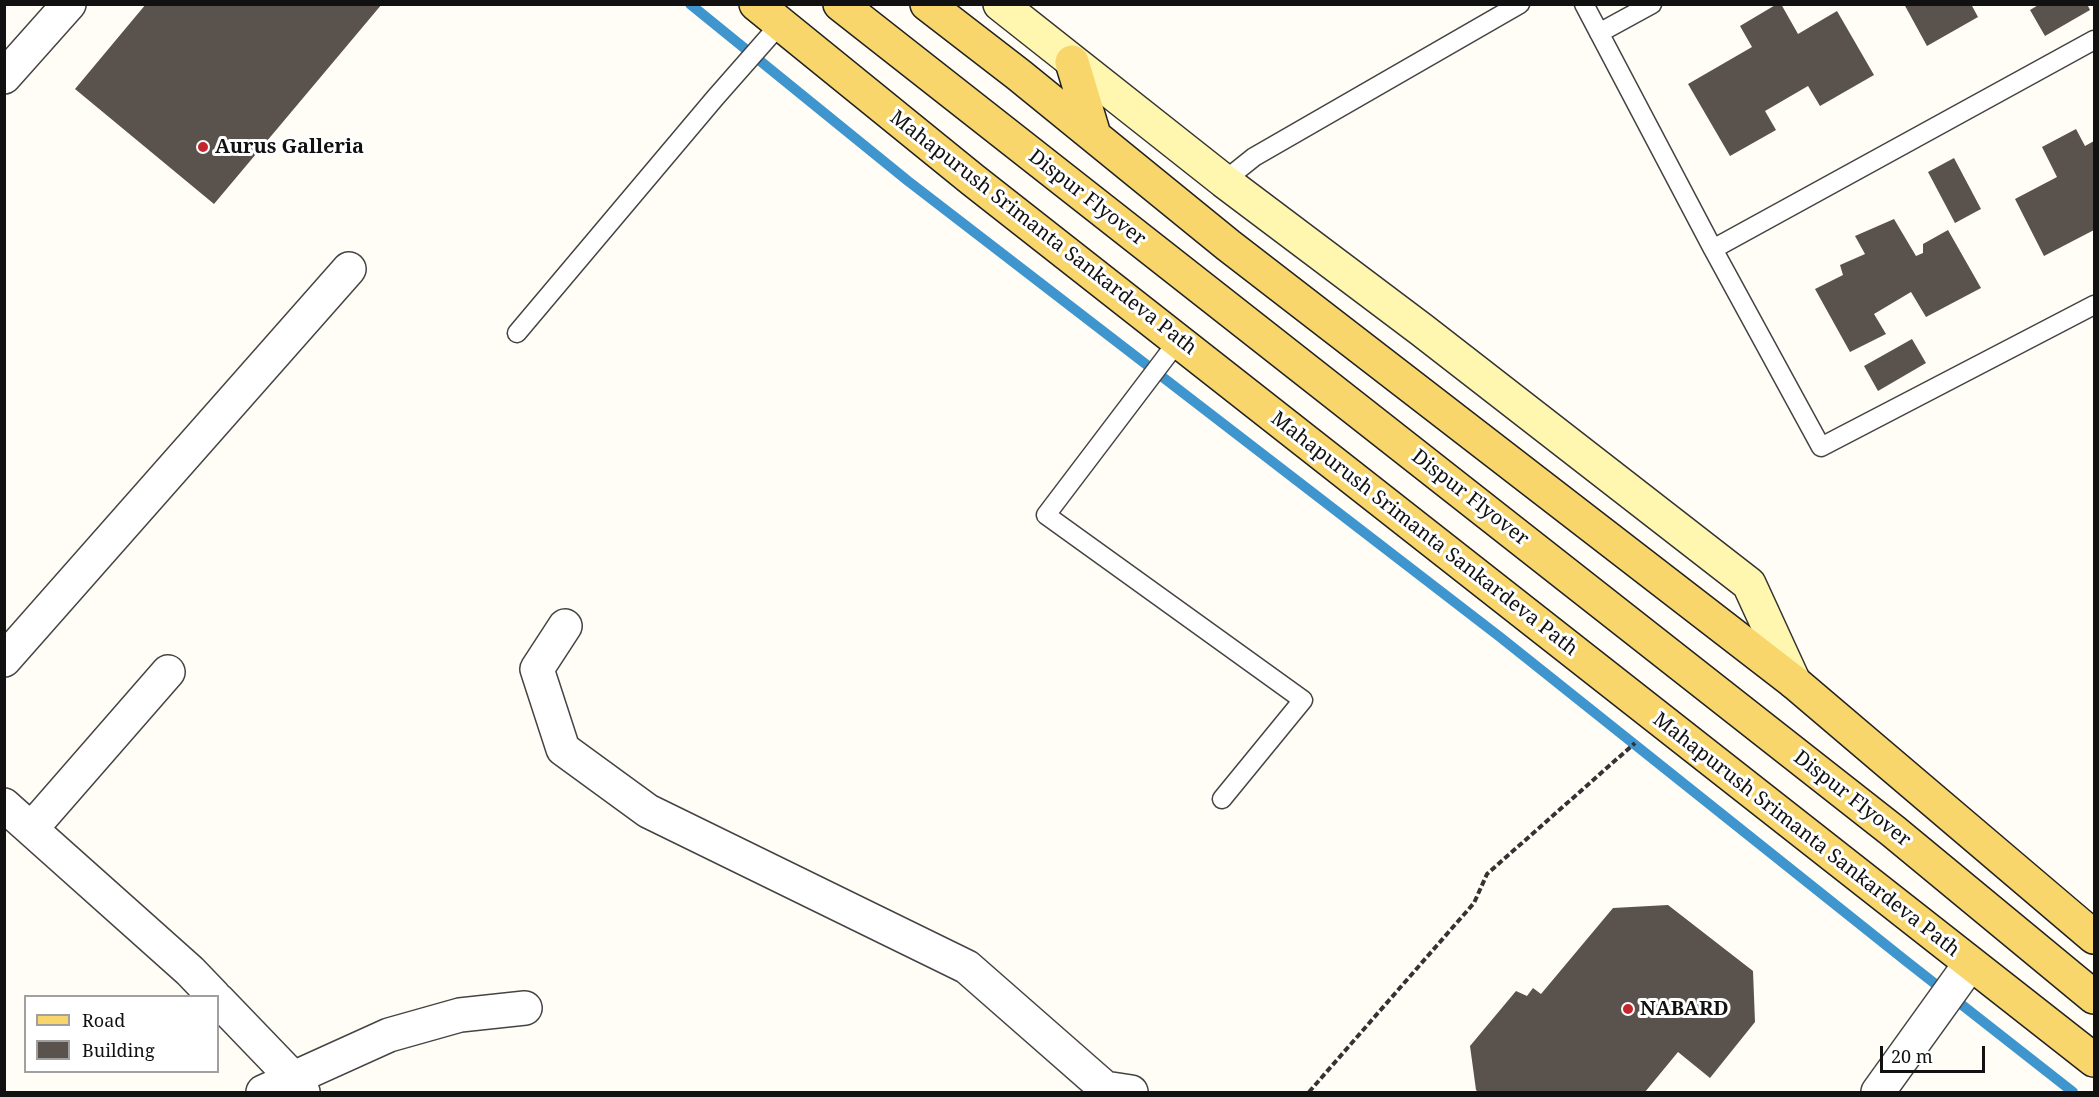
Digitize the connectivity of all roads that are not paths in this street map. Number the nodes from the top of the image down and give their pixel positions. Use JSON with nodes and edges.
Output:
{"nodes":[{"id":1,"x":69,"y":4,"type":"edge"},
{"id":2,"x":840,"y":4,"type":"edge"},
{"id":3,"x":927,"y":4,"type":"edge"},
{"id":4,"x":1000,"y":4,"type":"edge"},
{"id":5,"x":1520,"y":4,"type":"edge"},
{"id":6,"x":1584,"y":4,"type":"edge"},
{"id":7,"x":1652,"y":4,"type":"edge"},
{"id":8,"x":769,"y":21,"type":"edge"},
{"id":9,"x":1599,"y":33,"type":"junction"},
{"id":10,"x":2094,"y":40,"type":"edge"},
{"id":11,"x":1072,"y":62,"type":"junction"},
{"id":12,"x":4,"y":77,"type":"edge"},
{"id":13,"x":1094,"y":135,"type":"junction"},
{"id":14,"x":1224,"y":181,"type":"junction"},
{"id":15,"x":1713,"y":249,"type":"junction"},
{"id":16,"x":349,"y":268,"type":"dead end"},
{"id":17,"x":2094,"y":305,"type":"edge"},
{"id":18,"x":517,"y":333,"type":"dead end"},
{"id":19,"x":1173,"y":347,"type":"junction"},
{"id":20,"x":565,"y":626,"type":"dead end"},
{"id":21,"x":4,"y":660,"type":"edge"},
{"id":22,"x":168,"y":672,"type":"dead end"},
{"id":23,"x":1794,"y":682,"type":"junction"},
{"id":24,"x":1222,"y":799,"type":"dead end"},
{"id":25,"x":4,"y":805,"type":"edge"},
{"id":26,"x":32,"y":828,"type":"junction"},
{"id":27,"x":2094,"y":937,"type":"edge"},
{"id":28,"x":1965,"y":971,"type":"junction"},
{"id":29,"x":213,"y":995,"type":"edge"},
{"id":30,"x":2094,"y":998,"type":"edge"},
{"id":31,"x":219,"y":1001,"type":"edge"},
{"id":32,"x":525,"y":1008,"type":"dead end"},
{"id":33,"x":2094,"y":1060,"type":"edge"},
{"id":34,"x":298,"y":1086,"type":"edge"},
{"id":35,"x":263,"y":1092,"type":"edge"},
{"id":36,"x":1131,"y":1092,"type":"edge"},
{"id":37,"x":1878,"y":1092,"type":"edge"}],
"edges":[{"from":1,"to":12,"type":"street"},
{"from":2,"to":30,"type":"main road","name":"Dispur Flyover"},
{"from":3,"to":13,"type":"main road"},
{"from":4,"to":11,"type":"main road"},
{"from":5,"to":14,"type":"lane"},
{"from":6,"to":9,"type":"lane"},
{"from":7,"to":9,"type":"lane"},
{"from":8,"to":18,"type":"lane"},
{"from":8,"to":19,"type":"main road","name":"Mahapurush Srimanta Sankardeva Path"},
{"from":9,"to":15,"type":"lane"},
{"from":10,"to":15,"type":"lane"},
{"from":11,"to":13,"type":"main road"},
{"from":11,"to":14,"type":"main road"},
{"from":13,"to":23,"type":"main road"},
{"from":14,"to":23,"type":"main road"},
{"from":15,"to":17,"type":"lane"},
{"from":16,"to":21,"type":"street"},
{"from":19,"to":24,"type":"lane"},
{"from":19,"to":28,"type":"main road","name":"Mahapurush Srimanta Sankardeva Path"},
{"from":20,"to":36,"type":"street"},
{"from":22,"to":26,"type":"street"},
{"from":23,"to":27,"type":"main road"},
{"from":25,"to":26,"type":"street"},
{"from":26,"to":29,"type":"street"},
{"from":28,"to":33,"type":"main road","name":"Mahapurush Srimanta Sankardeva Path"},
{"from":28,"to":37,"type":"street"},
{"from":31,"to":34,"type":"street"},
{"from":32,"to":34,"type":"street"},
{"from":34,"to":35,"type":"street"}]}
